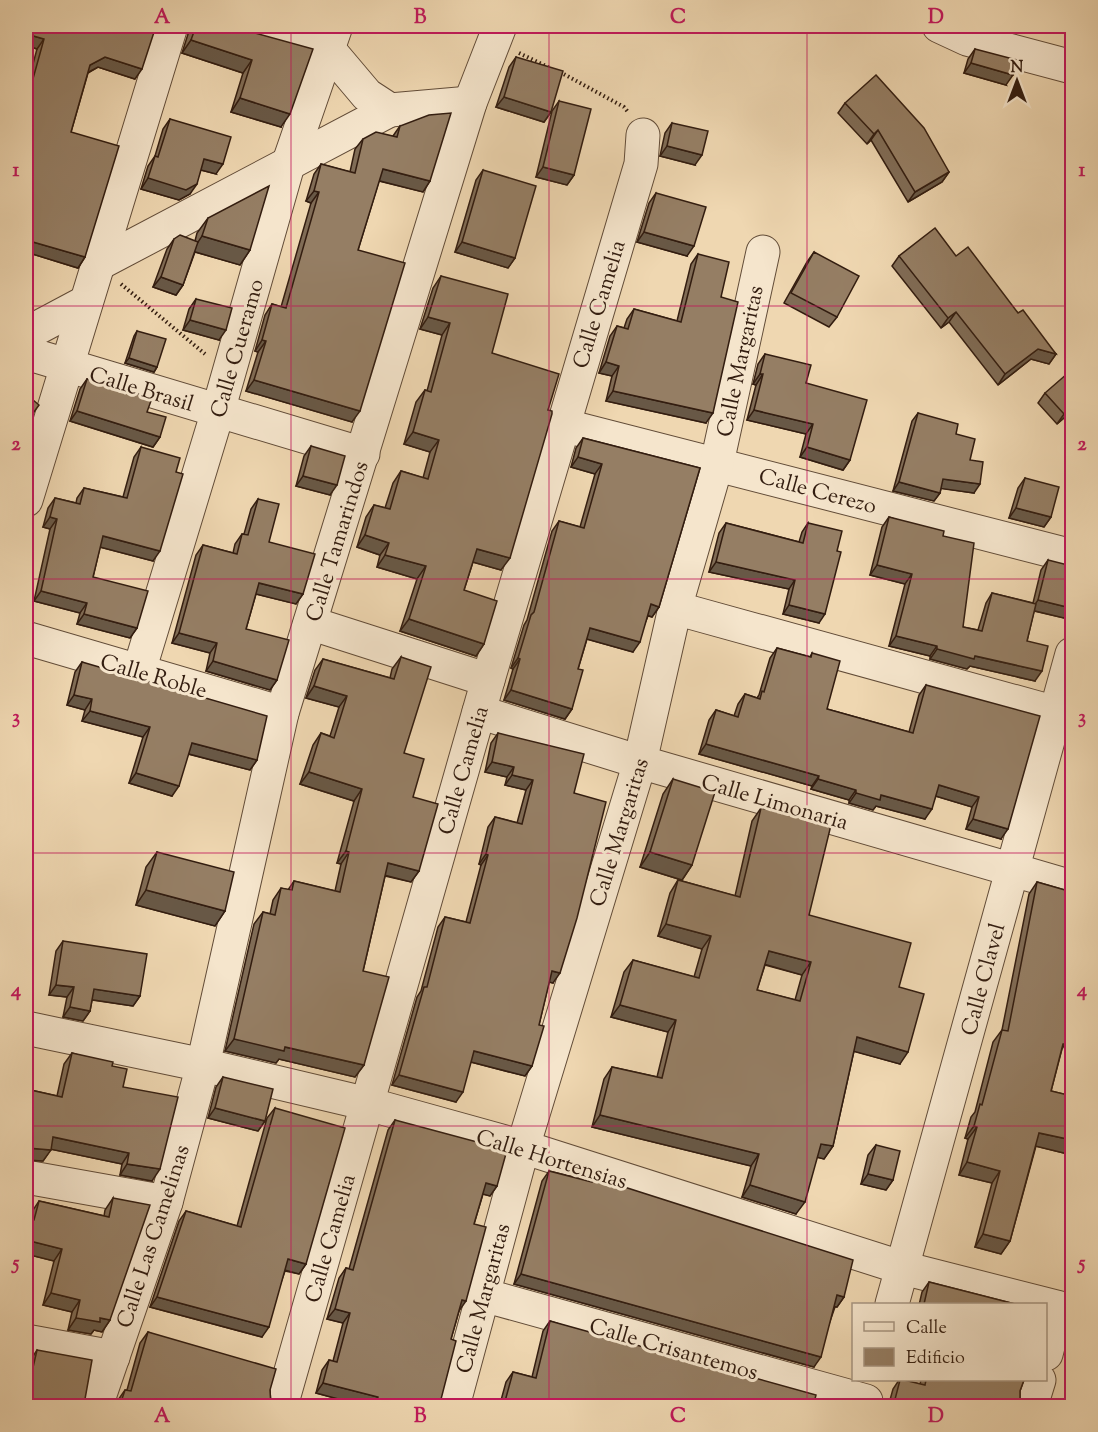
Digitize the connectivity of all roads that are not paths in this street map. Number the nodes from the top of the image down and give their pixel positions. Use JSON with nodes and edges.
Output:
{"nodes":[{"id":1,"x":171,"y":26,"type":"edge"},
{"id":2,"x":244,"y":26,"type":"edge"},
{"id":3,"x":939,"y":26,"type":"edge"},
{"id":4,"x":496,"y":34,"type":"edge"},
{"id":5,"x":333,"y":38,"type":"edge"},
{"id":6,"x":1072,"y":67,"type":"edge"},
{"id":7,"x":470,"y":103,"type":"junction"},
{"id":8,"x":390,"y":110,"type":"junction"},
{"id":9,"x":644,"y":135,"type":"road end"},
{"id":10,"x":288,"y":165,"type":"junction"},
{"id":11,"x":763,"y":252,"type":"dead end"},
{"id":12,"x":98,"y":264,"type":"junction"},
{"id":13,"x":86,"y":303,"type":"junction"},
{"id":14,"x":26,"y":334,"type":"edge"},
{"id":15,"x":26,"y":353,"type":"edge"},
{"id":16,"x":67,"y":365,"type":"junction"},
{"id":17,"x":218,"y":411,"type":"junction"},
{"id":18,"x":562,"y":425,"type":"junction"},
{"id":19,"x":363,"y":454,"type":"junction"},
{"id":20,"x":717,"y":464,"type":"junction"},
{"id":21,"x":26,"y":500,"type":"edge"},
{"id":22,"x":1072,"y":556,"type":"edge"},
{"id":23,"x":675,"y":608,"type":"junction"},
{"id":24,"x":310,"y":623,"type":"junction"},
{"id":25,"x":26,"y":638,"type":"edge"},
{"id":26,"x":1072,"y":654,"type":"edge"},
{"id":27,"x":139,"y":671,"type":"junction"},
{"id":28,"x":488,"y":680,"type":"junction"},
{"id":29,"x":479,"y":712,"type":"junction"},
{"id":30,"x":282,"y":713,"type":"junction"},
{"id":31,"x":1056,"y":713,"type":"junction"},
{"id":32,"x":640,"y":762,"type":"junction"},
{"id":33,"x":1013,"y":870,"type":"junction"},
{"id":34,"x":1072,"y":887,"type":"edge"},
{"id":35,"x":26,"y":1028,"type":"edge"},
{"id":36,"x":203,"y":1065,"type":"junction"},
{"id":37,"x":368,"y":1104,"type":"junction"},
{"id":38,"x":523,"y":1147,"type":"junction"},
{"id":39,"x":26,"y":1177,"type":"edge"},
{"id":40,"x":166,"y":1202,"type":"junction"},
{"id":41,"x":903,"y":1268,"type":"junction"},
{"id":42,"x":483,"y":1295,"type":"junction"},
{"id":43,"x":893,"y":1303,"type":"edge"},
{"id":44,"x":1041,"y":1303,"type":"edge"},
{"id":45,"x":1047,"y":1304,"type":"edge"},
{"id":46,"x":1065,"y":1309,"type":"edge"},
{"id":47,"x":26,"y":1341,"type":"edge"},
{"id":48,"x":1047,"y":1352,"type":"edge"},
{"id":49,"x":113,"y":1358,"type":"junction"},
{"id":50,"x":1039,"y":1381,"type":"edge"},
{"id":51,"x":867,"y":1396,"type":"edge"},
{"id":52,"x":283,"y":1406,"type":"edge"},
{"id":53,"x":96,"y":1407,"type":"edge"},
{"id":54,"x":453,"y":1407,"type":"edge"},
{"id":55,"x":1031,"y":1407,"type":"edge"}],
"edges":[{"from":1,"to":12,"type":"street"},
{"from":2,"to":5,"type":"street"},
{"from":3,"to":6,"type":"street"},
{"from":4,"to":7,"type":"street","name":"Calle Tamarindos"},
{"from":5,"to":8,"type":"street"},
{"from":5,"to":10,"type":"street","name":"Calle Cueramo"},
{"from":7,"to":8,"type":"street"},
{"from":7,"to":19,"type":"street","name":"Calle Tamarindos"},
{"from":8,"to":10,"type":"street"},
{"from":9,"to":18,"type":"street","name":"Calle Camelia"},
{"from":10,"to":12,"type":"street"},
{"from":10,"to":17,"type":"street","name":"Calle Cueramo"},
{"from":11,"to":20,"type":"street","name":"Calle Margaritas"},
{"from":12,"to":13,"type":"street"},
{"from":13,"to":14,"type":"street"},
{"from":13,"to":16,"type":"street"},
{"from":15,"to":16,"type":"street","name":"Calle Brasil"},
{"from":16,"to":17,"type":"street","name":"Calle Brasil"},
{"from":16,"to":21,"type":"street"},
{"from":17,"to":19,"type":"street","name":"Calle Brasil"},
{"from":17,"to":27,"type":"street","name":"Calle Cueramo"},
{"from":18,"to":20,"type":"street","name":"Calle Cerezo"},
{"from":18,"to":28,"type":"street","name":"Calle Camelia"},
{"from":19,"to":24,"type":"street","name":"Calle Tamarindos"},
{"from":20,"to":22,"type":"street","name":"Calle Cerezo"},
{"from":20,"to":23,"type":"street","name":"Calle Margaritas"},
{"from":23,"to":31,"type":"street"},
{"from":23,"to":32,"type":"street","name":"Calle Margaritas"},
{"from":24,"to":28,"type":"street"},
{"from":24,"to":30,"type":"street","name":"Calle Tamarindos"},
{"from":25,"to":27,"type":"street","name":"Calle Roble"},
{"from":26,"to":31,"type":"street","name":"Calle Clavel"},
{"from":27,"to":30,"type":"street","name":"Calle Roble"},
{"from":28,"to":29,"type":"street","name":"Calle Camelia"},
{"from":29,"to":32,"type":"street","name":"Calle Limonaria"},
{"from":29,"to":37,"type":"street","name":"Calle Camelia"},
{"from":30,"to":36,"type":"street","name":"Calle Tamarindos"},
{"from":31,"to":33,"type":"street","name":"Calle Clavel"},
{"from":32,"to":33,"type":"street","name":"Calle Limonaria"},
{"from":32,"to":38,"type":"street","name":"Calle Margaritas"},
{"from":33,"to":34,"type":"street","name":"Calle Limonaria"},
{"from":33,"to":41,"type":"street","name":"Calle Clavel"},
{"from":35,"to":36,"type":"street","name":"Calle Hortensias"},
{"from":36,"to":37,"type":"street","name":"Calle Hortensias"},
{"from":36,"to":40,"type":"street","name":"Calle Las Camelinas"},
{"from":37,"to":38,"type":"street","name":"Calle Hortensias"},
{"from":37,"to":52,"type":"street","name":"Calle Camelia"},
{"from":38,"to":41,"type":"street","name":"Calle Hortensias"},
{"from":38,"to":42,"type":"street","name":"Calle Margaritas"},
{"from":39,"to":40,"type":"street"},
{"from":40,"to":49,"type":"street","name":"Calle Las Camelinas"},
{"from":41,"to":43,"type":"street","name":"Calle Clavel"},
{"from":41,"to":44,"type":"street","name":"Calle Hortensias"},
{"from":42,"to":51,"type":"street","name":"Calle Crisantemos"},
{"from":42,"to":54,"type":"street","name":"Calle Margaritas"},
{"from":45,"to":46,"type":"street","name":"Calle Hortensias"},
{"from":46,"to":48,"type":"street"},
{"from":47,"to":49,"type":"street"},
{"from":49,"to":53,"type":"street","name":"Calle Las Camelinas"},
{"from":50,"to":55,"type":"street"}]}
